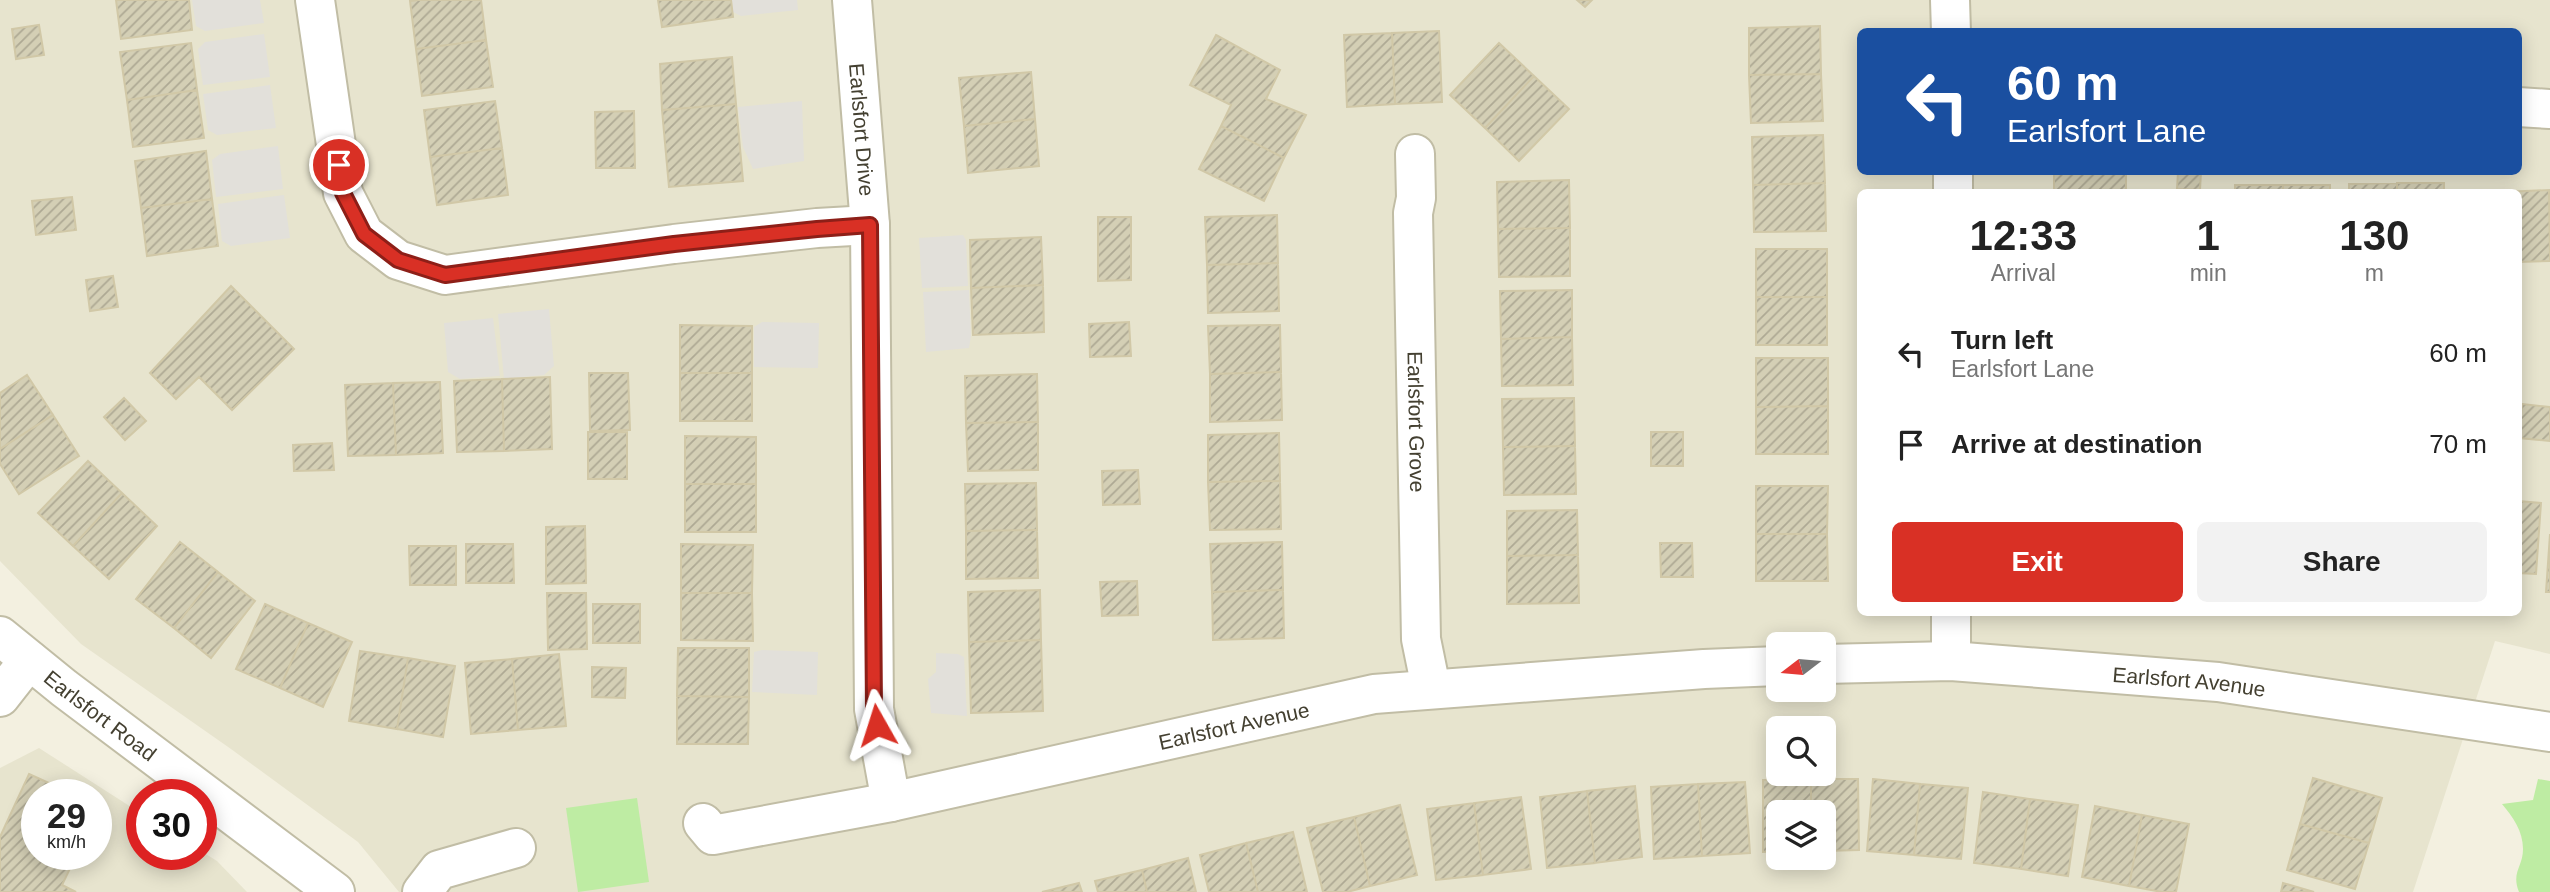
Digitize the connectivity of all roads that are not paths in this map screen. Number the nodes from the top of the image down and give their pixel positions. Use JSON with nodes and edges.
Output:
{"nodes":[{"id":1,"x":315,"y":0,"type":"edge"},
{"id":2,"x":852,"y":0,"type":"edge"},
{"id":3,"x":1950,"y":0,"type":"edge"},
{"id":4,"x":1951,"y":28,"type":"edge"},
{"id":5,"x":2522,"y":107,"type":"edge"},
{"id":6,"x":2550,"y":109,"type":"edge"},
{"id":7,"x":1415,"y":154,"type":"dead end"},
{"id":8,"x":870,"y":225,"type":"junction"},
{"id":9,"x":1951,"y":616,"type":"edge"},
{"id":10,"x":0,"y":636,"type":"edge"},
{"id":11,"x":29,"y":660,"type":"junction"},
{"id":12,"x":1951,"y":661,"type":"junction"},
{"id":13,"x":1836,"y":664,"type":"edge"},
{"id":14,"x":1766,"y":666,"type":"edge"},
{"id":15,"x":1431,"y":688,"type":"junction"},
{"id":16,"x":0,"y":697,"type":"edge"},
{"id":17,"x":2550,"y":732,"type":"edge"},
{"id":18,"x":891,"y":802,"type":"junction"},
{"id":19,"x":703,"y":823,"type":"dead end"},
{"id":20,"x":516,"y":848,"type":"dead end"},
{"id":21,"x":335,"y":892,"type":"edge"},
{"id":22,"x":422,"y":892,"type":"edge"}],
"edges":[{"from":1,"to":8,"type":"street"},
{"from":2,"to":8,"type":"street","name":"Earlsfort Drive"},
{"from":3,"to":4,"type":"street"},
{"from":5,"to":6,"type":"street"},
{"from":7,"to":15,"type":"street","name":"Earlsfort Grove"},
{"from":8,"to":18,"type":"street","name":"Earlsfort Drive"},
{"from":9,"to":12,"type":"street"},
{"from":10,"to":11,"type":"street","name":"Earlsfort Road"},
{"from":11,"to":16,"type":"street"},
{"from":11,"to":21,"type":"street","name":"Earlsfort Road"},
{"from":12,"to":13,"type":"street","name":"Earlsfort Avenue"},
{"from":12,"to":17,"type":"street","name":"Earlsfort Avenue"},
{"from":14,"to":15,"type":"street","name":"Earlsfort Avenue"},
{"from":15,"to":18,"type":"street","name":"Earlsfort Avenue"},
{"from":18,"to":19,"type":"street","name":"Earlsfort Avenue"},
{"from":20,"to":22,"type":"street"}]}
